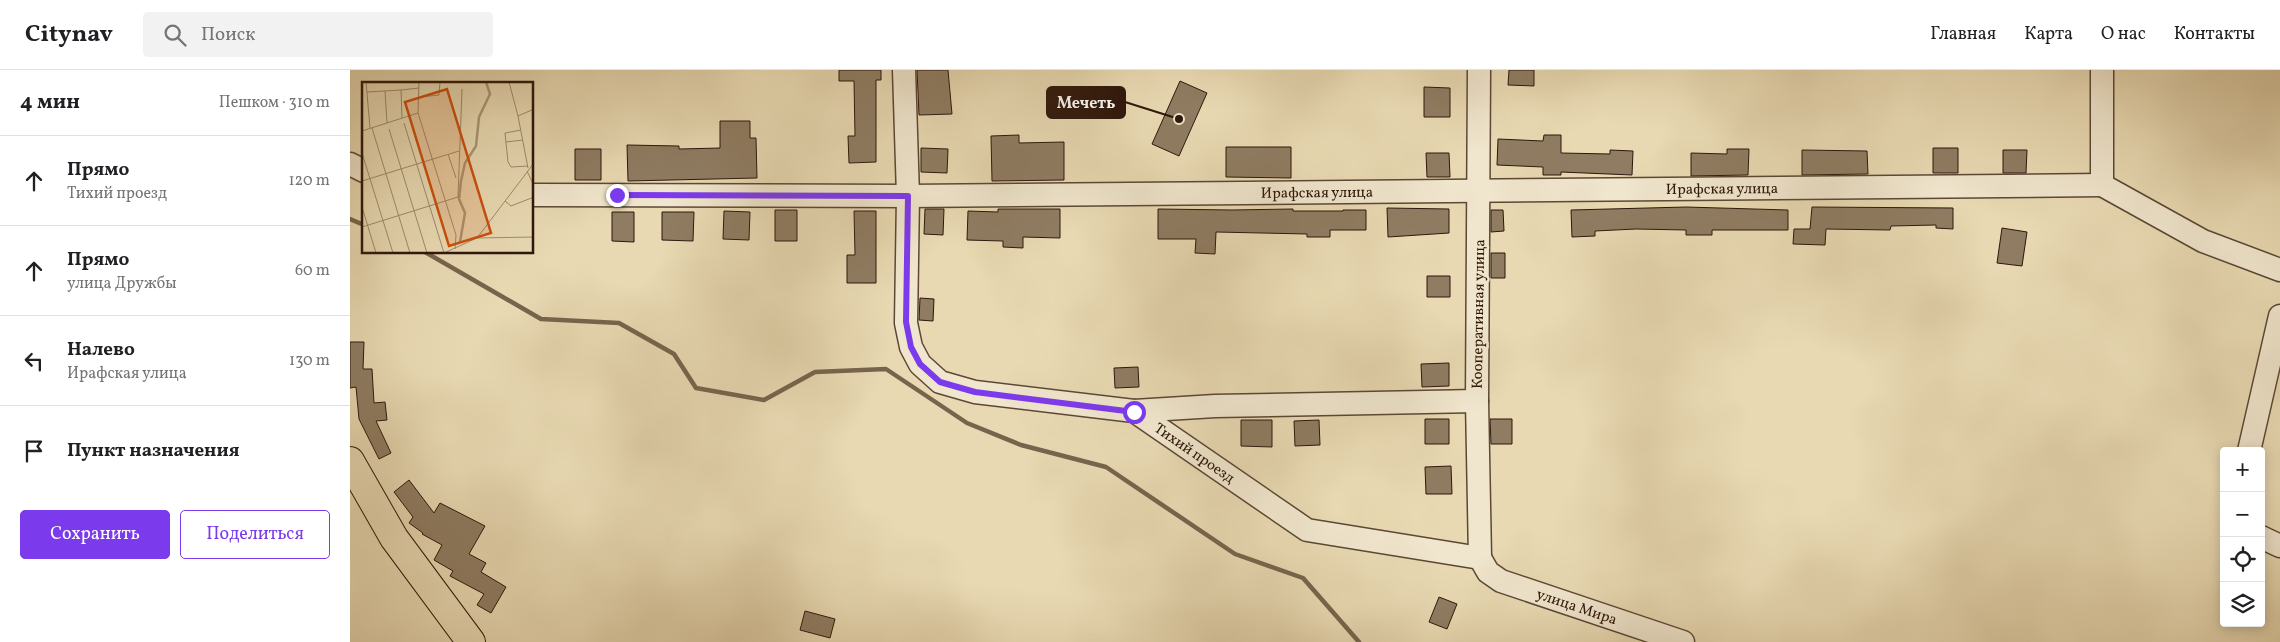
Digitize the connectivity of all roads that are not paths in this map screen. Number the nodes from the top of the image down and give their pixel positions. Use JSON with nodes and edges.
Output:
{"nodes":[{"id":1,"x":904,"y":70,"type":"edge"},
{"id":2,"x":1479,"y":70,"type":"edge"},
{"id":3,"x":2102,"y":70,"type":"edge"},
{"id":4,"x":350,"y":164,"type":"edge"},
{"id":5,"x":362,"y":169,"type":"edge"},
{"id":6,"x":2102,"y":185,"type":"junction"},
{"id":7,"x":1480,"y":191,"type":"junction"},
{"id":8,"x":534,"y":196,"type":"edge"},
{"id":9,"x":908,"y":196,"type":"junction"},
{"id":10,"x":2280,"y":270,"type":"edge"},
{"id":11,"x":2280,"y":316,"type":"edge"},
{"id":12,"x":1478,"y":401,"type":"junction"},
{"id":13,"x":1134,"y":412,"type":"junction"},
{"id":14,"x":2250,"y":447,"type":"edge"},
{"id":15,"x":350,"y":461,"type":"edge"},
{"id":16,"x":2263,"y":537,"type":"edge"},
{"id":17,"x":2280,"y":546,"type":"edge"},
{"id":18,"x":1480,"y":558,"type":"junction"},
{"id":19,"x":471,"y":642,"type":"edge"},
{"id":20,"x":1683,"y":642,"type":"edge"}],
"edges":[{"from":1,"to":9,"type":"street","name":"Тихий проезд"},
{"from":2,"to":7,"type":"street","name":"Кооперативная улица"},
{"from":3,"to":6,"type":"street"},
{"from":4,"to":5,"type":"street"},
{"from":6,"to":7,"type":"street","name":"Ирафская улица"},
{"from":6,"to":10,"type":"street"},
{"from":7,"to":9,"type":"street","name":"Ирафская улица"},
{"from":7,"to":12,"type":"street","name":"Кооперативная улица"},
{"from":8,"to":9,"type":"street","name":"Ирафская улица"},
{"from":9,"to":13,"type":"street","name":"Тихий проезд"},
{"from":11,"to":14,"type":"street"},
{"from":12,"to":13,"type":"street"},
{"from":12,"to":18,"type":"street","name":"Кооперативная улица"},
{"from":13,"to":18,"type":"street","name":"Тихий проезд"},
{"from":15,"to":19,"type":"main road"},
{"from":16,"to":17,"type":"street"},
{"from":18,"to":20,"type":"street","name":"улица Мира"}]}
